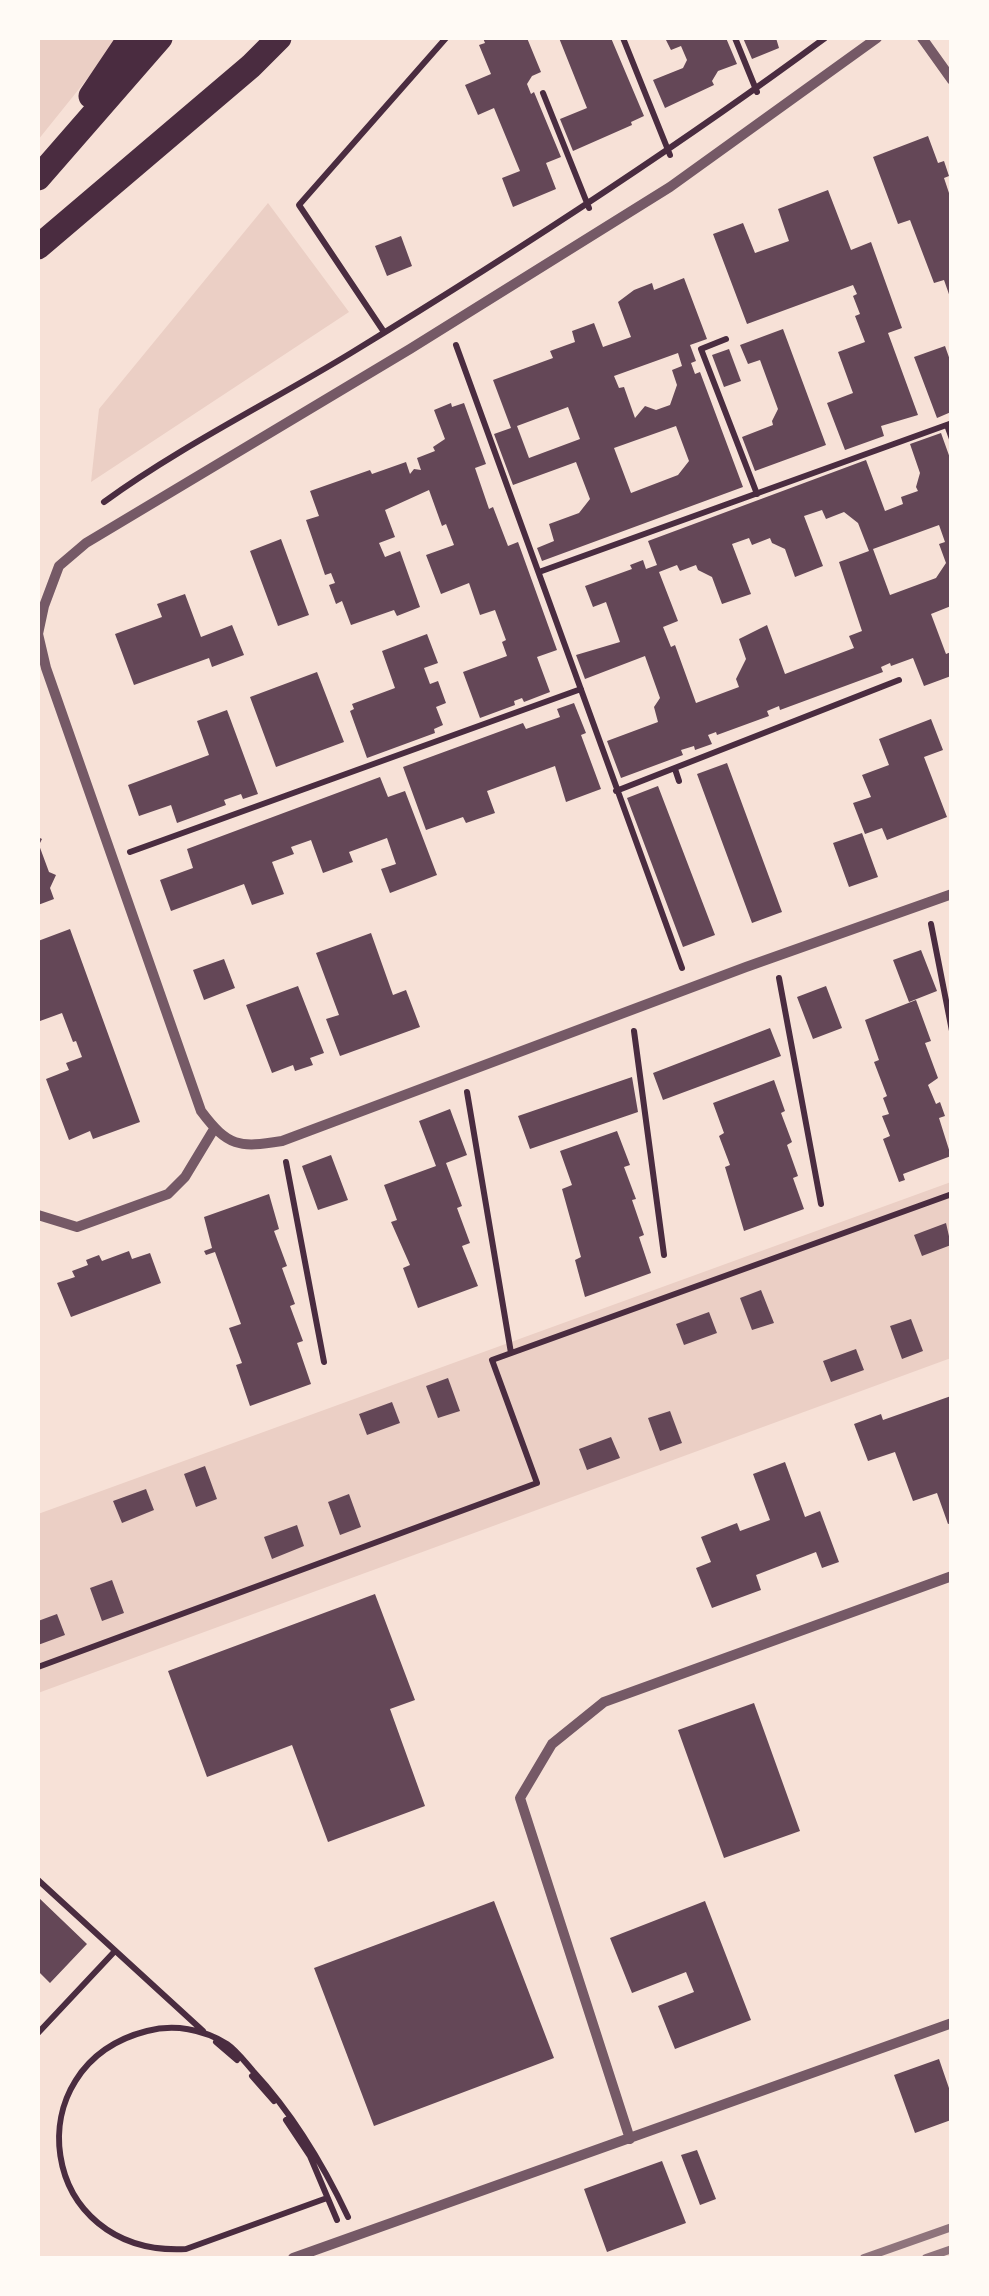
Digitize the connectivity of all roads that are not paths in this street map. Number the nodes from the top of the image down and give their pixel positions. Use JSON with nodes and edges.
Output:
{"nodes":[{"id":1,"x":130,"y":38,"type":"edge"},
{"id":2,"x":160,"y":38,"type":"edge"},
{"id":3,"x":279,"y":38,"type":"edge"},
{"id":4,"x":877,"y":38,"type":"edge"},
{"id":5,"x":922,"y":38,"type":"edge"},
{"id":6,"x":952,"y":80,"type":"edge"},
{"id":7,"x":38,"y":177,"type":"edge"},
{"id":8,"x":38,"y":248,"type":"edge"},
{"id":9,"x":952,"y":894,"type":"edge"},
{"id":10,"x":214,"y":1129,"type":"junction"},
{"id":11,"x":38,"y":1216,"type":"edge"},
{"id":12,"x":952,"y":1576,"type":"edge"},
{"id":13,"x":952,"y":2023,"type":"edge"},
{"id":14,"x":630,"y":2139,"type":"junction"},
{"id":15,"x":293,"y":2258,"type":"edge"}],
"edges":[{"from":1,"to":7,"type":"main road"},
{"from":2,"to":7,"type":"main road"},
{"from":3,"to":8,"type":"main road"},
{"from":4,"to":10,"type":"street"},
{"from":5,"to":6,"type":"street"},
{"from":9,"to":10,"type":"street"},
{"from":10,"to":11,"type":"street"},
{"from":12,"to":14,"type":"street"},
{"from":13,"to":14,"type":"street"},
{"from":14,"to":15,"type":"street"}]}
